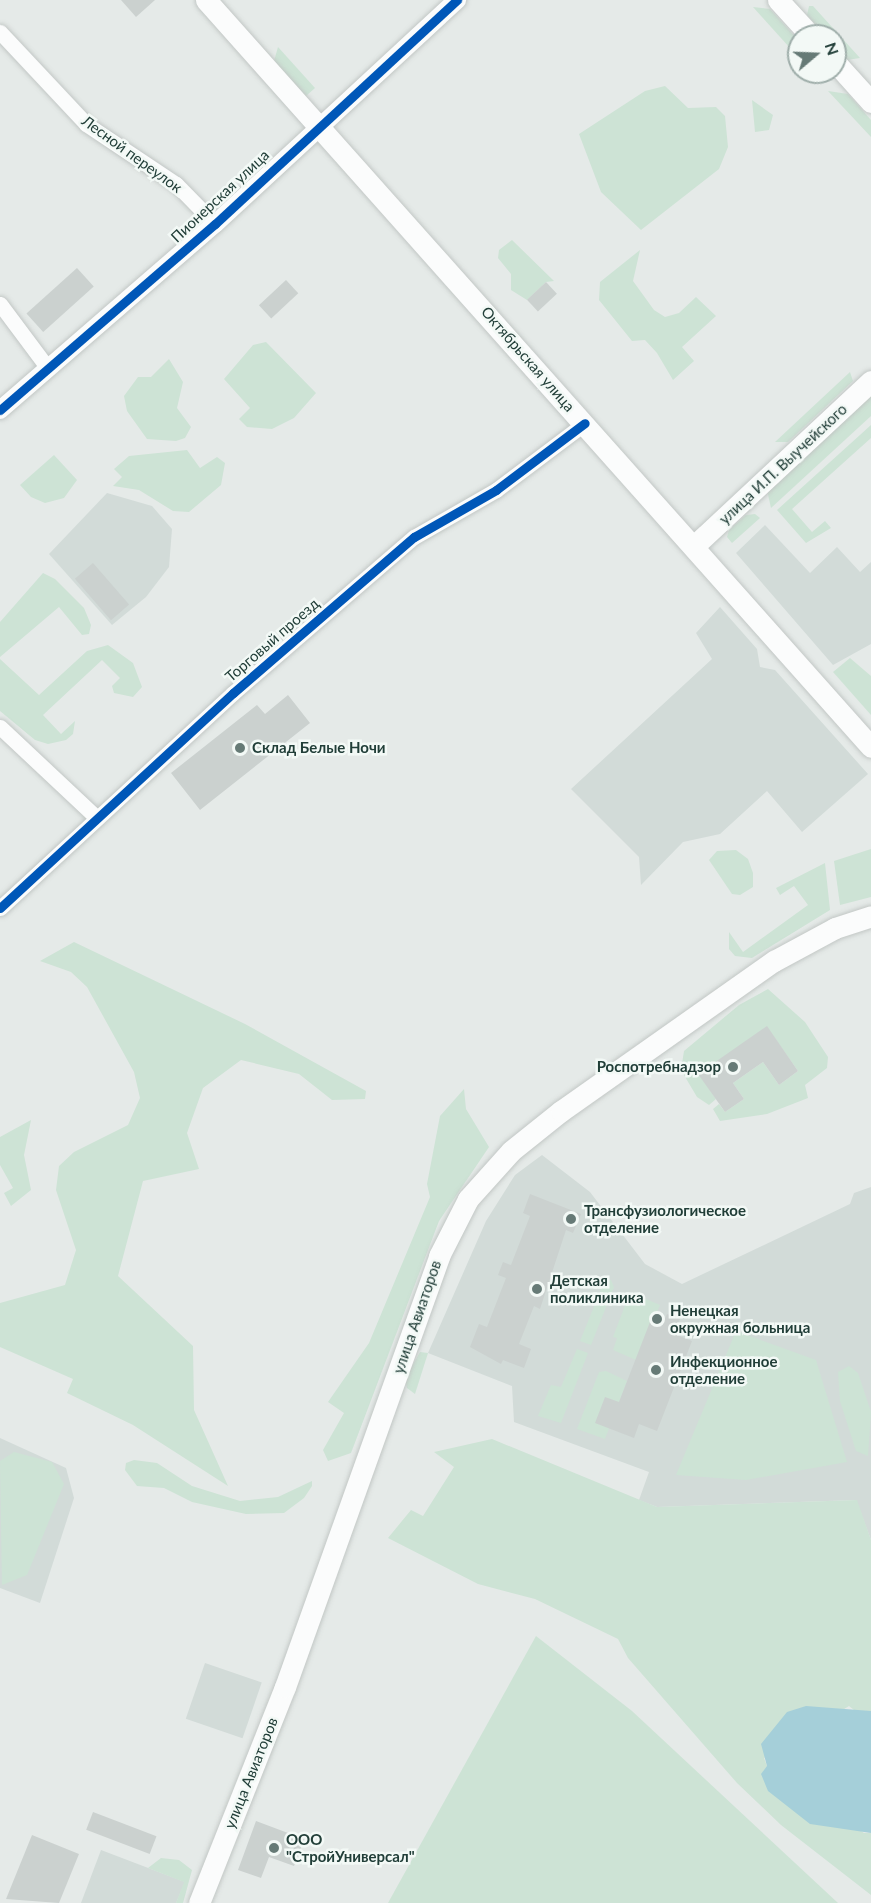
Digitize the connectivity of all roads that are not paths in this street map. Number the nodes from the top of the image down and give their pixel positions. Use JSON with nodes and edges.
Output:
{"nodes":[{"id":1,"x":206,"y":0,"type":"edge"},
{"id":2,"x":457,"y":0,"type":"edge"},
{"id":3,"x":778,"y":0,"type":"edge"},
{"id":4,"x":800,"y":24,"type":"edge"},
{"id":5,"x":0,"y":32,"type":"edge"},
{"id":6,"x":847,"y":75,"type":"edge"},
{"id":7,"x":871,"y":102,"type":"edge"},
{"id":8,"x":320,"y":124,"type":"junction"},
{"id":9,"x":214,"y":224,"type":"junction"},
{"id":10,"x":0,"y":304,"type":"edge"},
{"id":11,"x":47,"y":368,"type":"junction"},
{"id":12,"x":871,"y":381,"type":"edge"},
{"id":13,"x":0,"y":410,"type":"edge"},
{"id":14,"x":585,"y":423,"type":"junction"},
{"id":15,"x":694,"y":546,"type":"junction"},
{"id":16,"x":0,"y":727,"type":"edge"},
{"id":17,"x":871,"y":747,"type":"edge"},
{"id":18,"x":97,"y":818,"type":"junction"},
{"id":19,"x":0,"y":908,"type":"edge"},
{"id":20,"x":871,"y":915,"type":"edge"},
{"id":21,"x":199,"y":1903,"type":"edge"}],
"edges":[{"from":1,"to":8,"type":"main road","name":"Октябрьская улица"},
{"from":2,"to":8,"type":"street","name":"Пионерская улица"},
{"from":3,"to":4,"type":"main road"},
{"from":5,"to":9,"type":"street","name":"Лесной переулок"},
{"from":6,"to":7,"type":"main road"},
{"from":8,"to":9,"type":"street","name":"Пионерская улица"},
{"from":8,"to":14,"type":"main road","name":"Октябрьская улица"},
{"from":9,"to":11,"type":"street","name":"Пионерская улица"},
{"from":10,"to":11,"type":"street"},
{"from":11,"to":13,"type":"street","name":"Пионерская улица"},
{"from":12,"to":15,"type":"main road","name":"улица И.П. Выучейского"},
{"from":14,"to":15,"type":"main road","name":"Октябрьская улица"},
{"from":14,"to":18,"type":"street","name":"Торговый проезд"},
{"from":15,"to":17,"type":"main road","name":"Октябрьская улица"},
{"from":16,"to":18,"type":"street"},
{"from":18,"to":19,"type":"street","name":"Торговый проезд"},
{"from":20,"to":21,"type":"main road","name":"улица Авиаторов"}]}
